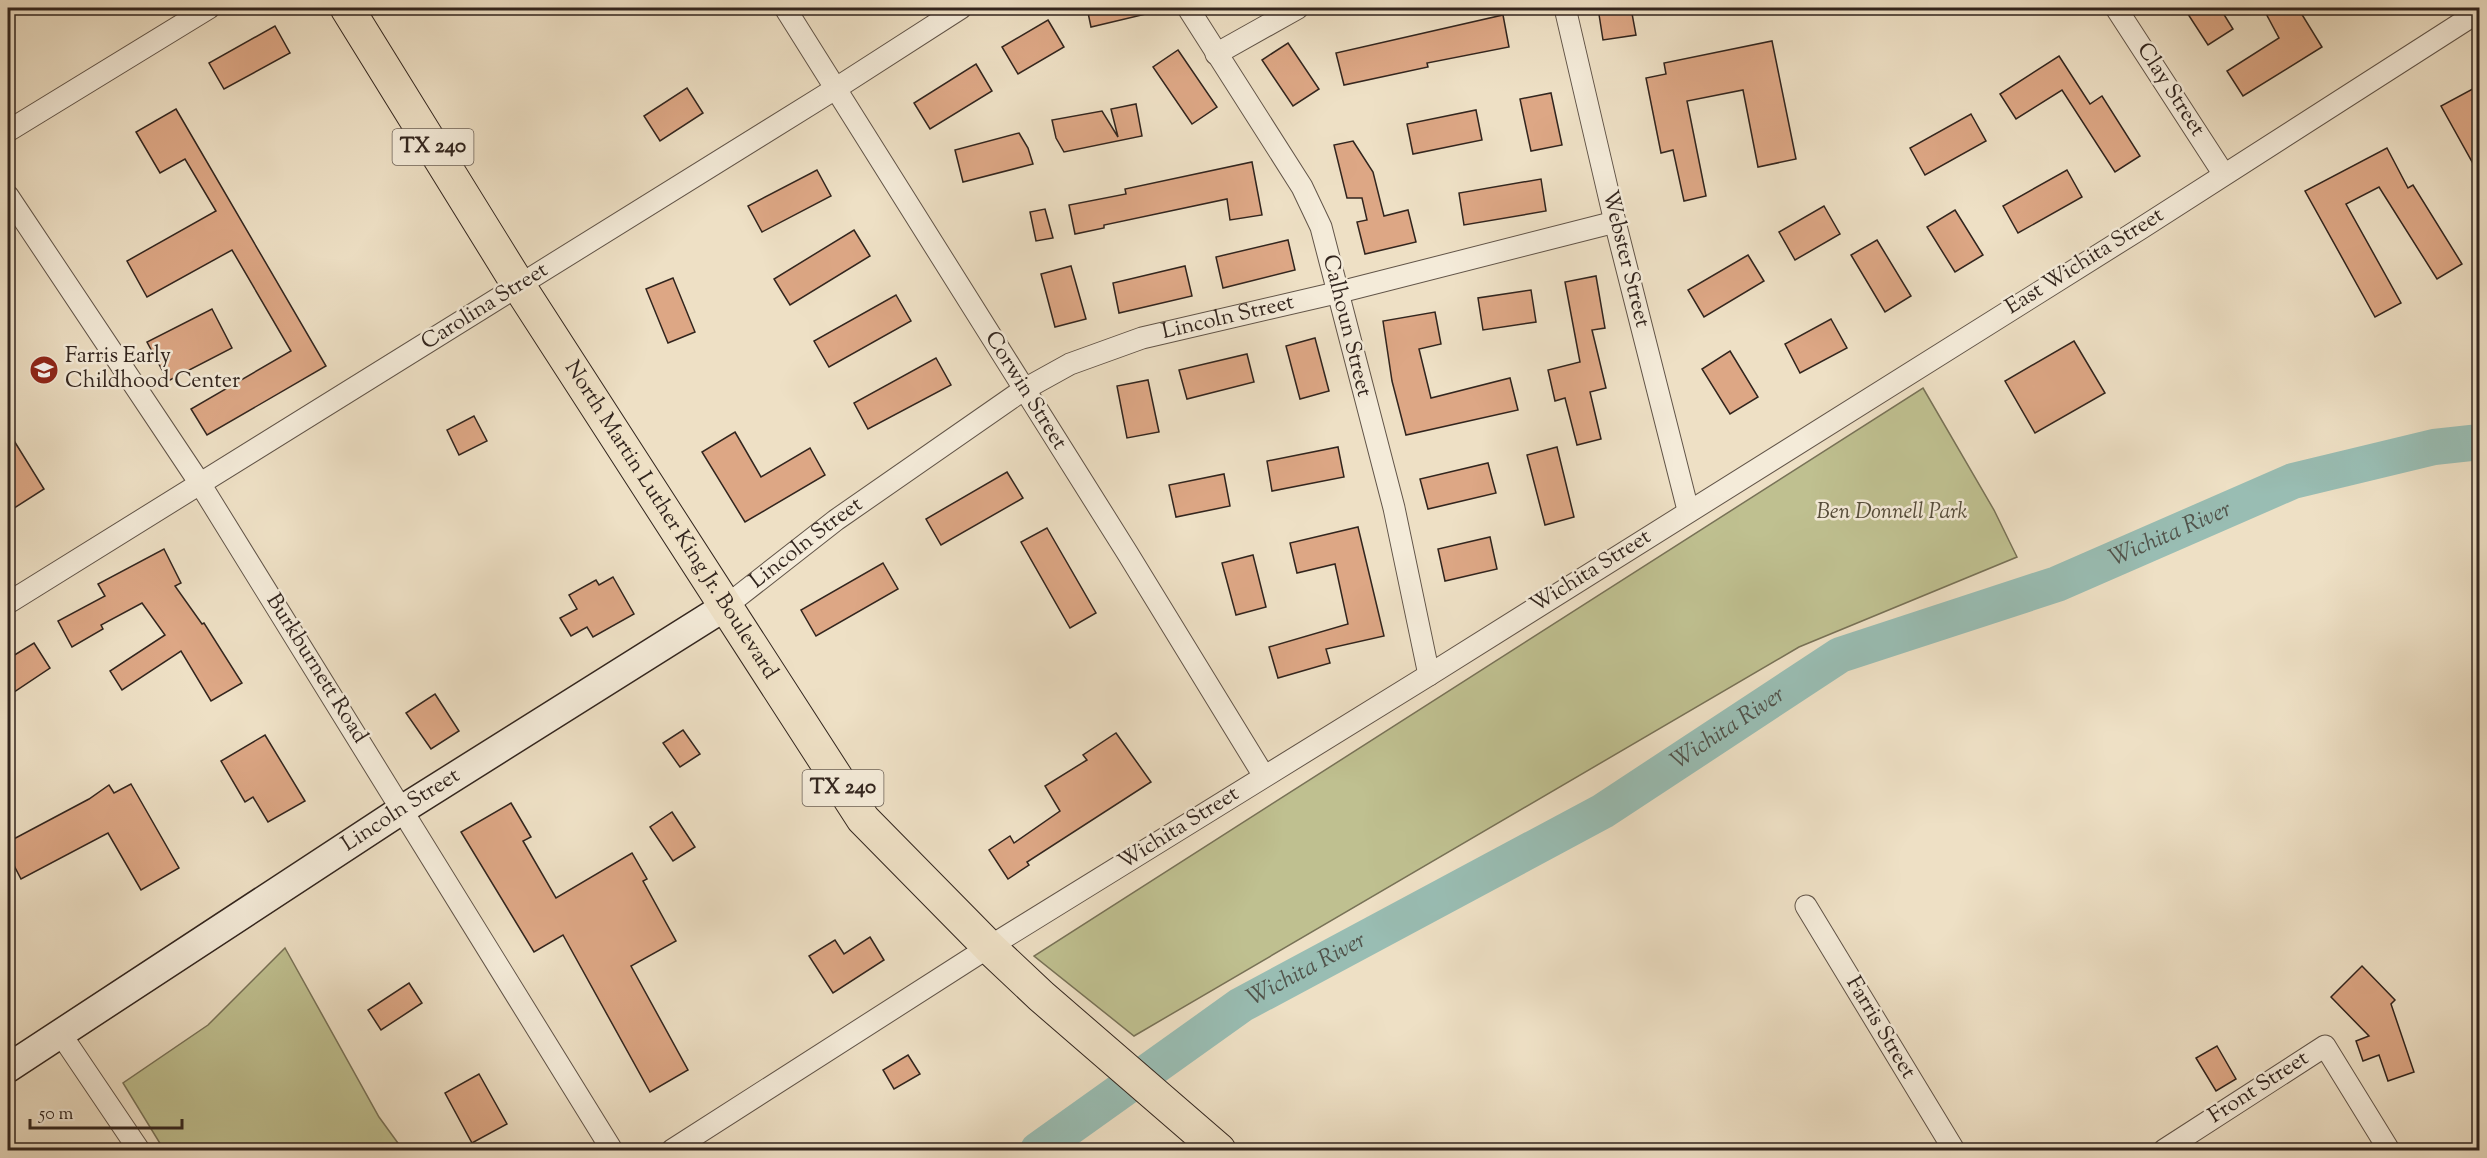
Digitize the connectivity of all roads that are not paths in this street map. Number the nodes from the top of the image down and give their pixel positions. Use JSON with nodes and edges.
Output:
{"nodes":[{"id":1,"x":209,"y":8,"type":"edge"},
{"id":2,"x":347,"y":8,"type":"edge"},
{"id":3,"x":785,"y":8,"type":"edge"},
{"id":4,"x":961,"y":8,"type":"edge"},
{"id":5,"x":1188,"y":8,"type":"edge"},
{"id":6,"x":1298,"y":8,"type":"edge"},
{"id":7,"x":1565,"y":8,"type":"edge"},
{"id":8,"x":2116,"y":8,"type":"edge"},
{"id":9,"x":2480,"y":11,"type":"edge"},
{"id":10,"x":1215,"y":54,"type":"junction"},
{"id":11,"x":835,"y":88,"type":"junction"},
{"id":12,"x":8,"y":131,"type":"edge"},
{"id":13,"x":2223,"y":173,"type":"junction"},
{"id":14,"x":8,"y":196,"type":"edge"},
{"id":15,"x":1615,"y":222,"type":"junction"},
{"id":16,"x":519,"y":286,"type":"junction"},
{"id":17,"x":1340,"y":292,"type":"junction"},
{"id":18,"x":1023,"y":390,"type":"junction"},
{"id":19,"x":199,"y":482,"type":"junction"},
{"id":20,"x":1688,"y":510,"type":"junction"},
{"id":21,"x":8,"y":603,"type":"edge"},
{"id":22,"x":726,"y":606,"type":"junction"},
{"id":23,"x":1428,"y":675,"type":"junction"},
{"id":24,"x":1264,"y":776,"type":"junction"},
{"id":25,"x":404,"y":809,"type":"junction"},
{"id":26,"x":1806,"y":906,"type":"dead end"},
{"id":27,"x":989,"y":947,"type":"junction"},
{"id":28,"x":60,"y":1033,"type":"junction"},
{"id":29,"x":8,"y":1068,"type":"edge"},
{"id":30,"x":139,"y":1150,"type":"edge"},
{"id":31,"x":612,"y":1150,"type":"edge"},
{"id":32,"x":672,"y":1150,"type":"edge"},
{"id":33,"x":1219,"y":1150,"type":"edge"},
{"id":34,"x":1954,"y":1150,"type":"edge"},
{"id":35,"x":2164,"y":1150,"type":"edge"},
{"id":36,"x":2389,"y":1150,"type":"edge"}],
"edges":[{"from":1,"to":12,"type":"street"},
{"from":2,"to":16,"type":"main road","name":"North Martin Luther King Jr. Boulevard","number":"TX 240"},
{"from":3,"to":11,"type":"street","name":"Corwin Street"},
{"from":4,"to":11,"type":"street","name":"Carolina Street"},
{"from":5,"to":10,"type":"street","name":"Calhoun Street"},
{"from":6,"to":10,"type":"street"},
{"from":7,"to":15,"type":"street","name":"Webster Street"},
{"from":8,"to":13,"type":"street","name":"Clay Street"},
{"from":9,"to":13,"type":"street","name":"East Wichita Street"},
{"from":10,"to":17,"type":"street","name":"Calhoun Street"},
{"from":11,"to":16,"type":"street","name":"Carolina Street"},
{"from":11,"to":18,"type":"street","name":"Corwin Street"},
{"from":13,"to":20,"type":"street","name":"East Wichita Street"},
{"from":14,"to":19,"type":"street","name":"Burkburnett Road"},
{"from":15,"to":17,"type":"street","name":"Lincoln Street"},
{"from":15,"to":20,"type":"street","name":"Webster Street"},
{"from":16,"to":19,"type":"street","name":"Carolina Street"},
{"from":16,"to":22,"type":"main road","name":"North Martin Luther King Jr. Boulevard","number":"TX 240"},
{"from":17,"to":18,"type":"street","name":"Lincoln Street"},
{"from":17,"to":23,"type":"street","name":"Calhoun Street"},
{"from":18,"to":22,"type":"street","name":"Lincoln Street"},
{"from":18,"to":24,"type":"street","name":"Corwin Street"},
{"from":19,"to":21,"type":"street","name":"Carolina Street"},
{"from":19,"to":25,"type":"street","name":"Burkburnett Road"},
{"from":20,"to":23,"type":"street","name":"Wichita Street"},
{"from":22,"to":25,"type":"main road","name":"Lincoln Street"},
{"from":22,"to":27,"type":"main road","name":"North Martin Luther King Jr. Boulevard","number":"TX 240"},
{"from":23,"to":24,"type":"street","name":"Wichita Street"},
{"from":24,"to":27,"type":"street","name":"Wichita Street"},
{"from":25,"to":28,"type":"main road","name":"Lincoln Street"},
{"from":25,"to":31,"type":"street","name":"Burkburnett Road"},
{"from":26,"to":34,"type":"street","name":"Farris Street"},
{"from":27,"to":32,"type":"street","name":"Wichita Street"},
{"from":27,"to":33,"type":"main road","name":"North Martin Luther King Jr. Boulevard","number":"TX 240"},
{"from":28,"to":29,"type":"main road","name":"Lincoln Street"},
{"from":28,"to":30,"type":"street"},
{"from":35,"to":36,"type":"street","name":"Front Street"}]}
